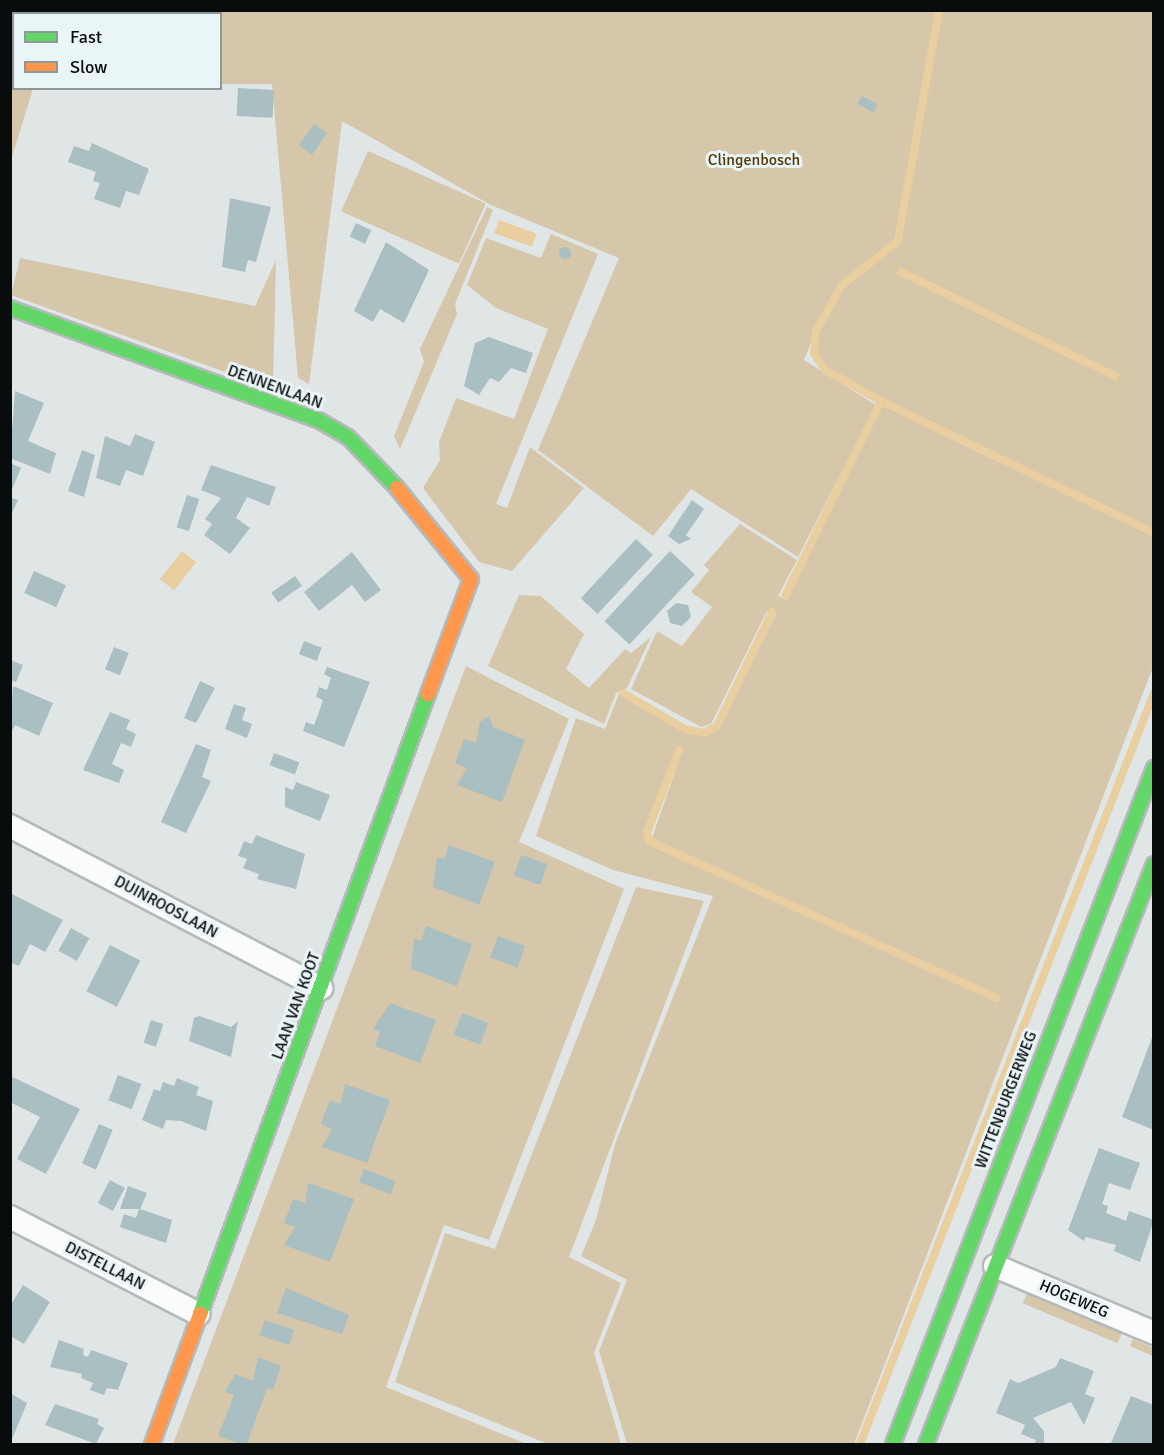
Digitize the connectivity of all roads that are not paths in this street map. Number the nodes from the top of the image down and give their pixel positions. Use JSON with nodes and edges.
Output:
{"nodes":[{"id":1,"x":10,"y":308,"type":"edge"},
{"id":2,"x":471,"y":579,"type":"joint"},
{"id":3,"x":1154,"y":768,"type":"edge"},
{"id":4,"x":10,"y":826,"type":"edge"},
{"id":5,"x":1154,"y":864,"type":"edge"},
{"id":6,"x":321,"y":988,"type":"junction"},
{"id":7,"x":10,"y":1217,"type":"edge"},
{"id":8,"x":995,"y":1266,"type":"junction"},
{"id":9,"x":199,"y":1314,"type":"junction"},
{"id":10,"x":1154,"y":1333,"type":"edge"},
{"id":11,"x":152,"y":1444,"type":"edge"},
{"id":12,"x":892,"y":1444,"type":"edge"},
{"id":13,"x":926,"y":1444,"type":"edge"}],
"edges":[{"from":1,"to":2,"type":"street","name":"DENNENLAAN"},
{"from":2,"to":6,"type":"street","name":"LAAN VAN KOOT"},
{"from":3,"to":12,"type":"street","name":"WITTENBURGERWEG"},
{"from":4,"to":6,"type":"street","name":"DUINROOSLAAN"},
{"from":5,"to":8,"type":"street"},
{"from":6,"to":9,"type":"street","name":"LAAN VAN KOOT"},
{"from":7,"to":9,"type":"street","name":"DISTELLAAN"},
{"from":8,"to":10,"type":"street","name":"HOGEWEG"},
{"from":8,"to":13,"type":"street"},
{"from":9,"to":11,"type":"street","name":"LAAN VAN KOOT"}]}
